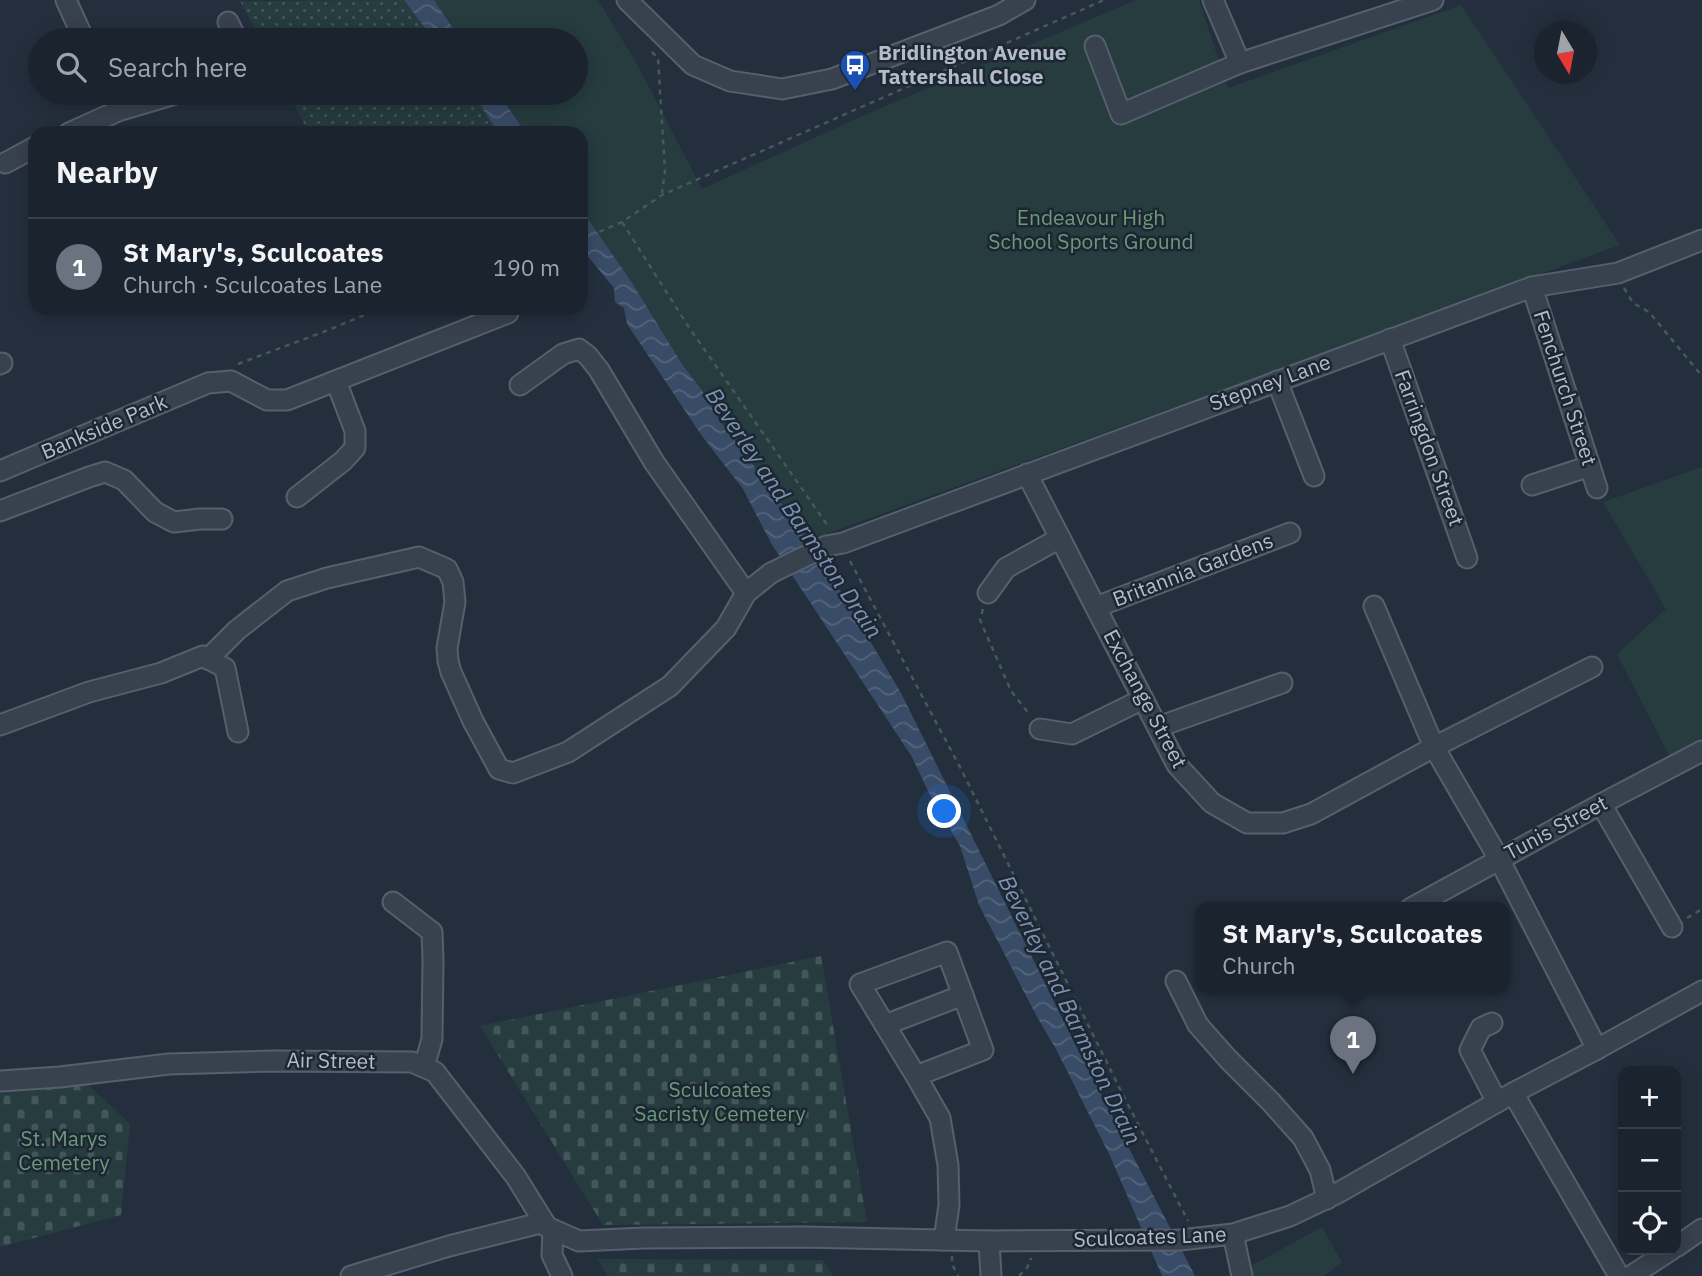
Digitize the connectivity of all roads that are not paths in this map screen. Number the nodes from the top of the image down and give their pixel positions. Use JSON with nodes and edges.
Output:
{"nodes":[{"id":1,"x":66,"y":0,"type":"edge"},
{"id":2,"x":627,"y":0,"type":"edge"},
{"id":3,"x":1025,"y":0,"type":"edge"},
{"id":4,"x":1213,"y":0,"type":"edge"},
{"id":5,"x":1433,"y":0,"type":"edge"},
{"id":6,"x":228,"y":22,"type":"dead end"},
{"id":7,"x":79,"y":28,"type":"edge"},
{"id":8,"x":231,"y":28,"type":"edge"},
{"id":9,"x":1096,"y":46,"type":"dead end"},
{"id":10,"x":1240,"y":63,"type":"junction"},
{"id":11,"x":115,"y":105,"type":"edge"},
{"id":12,"x":138,"y":105,"type":"edge"},
{"id":13,"x":118,"y":111,"type":"junction"},
{"id":14,"x":84,"y":126,"type":"edge"},
{"id":15,"x":28,"y":151,"type":"edge"},
{"id":16,"x":5,"y":163,"type":"dead end"},
{"id":17,"x":1702,"y":240,"type":"edge"},
{"id":18,"x":1532,"y":287,"type":"junction"},
{"id":19,"x":503,"y":315,"type":"edge"},
{"id":20,"x":1390,"y":339,"type":"junction"},
{"id":21,"x":336,"y":381,"type":"junction"},
{"id":22,"x":1278,"y":381,"type":"junction"},
{"id":23,"x":520,"y":385,"type":"dead end"},
{"id":24,"x":1590,"y":466,"type":"junction"},
{"id":25,"x":0,"y":471,"type":"edge"},
{"id":26,"x":1027,"y":474,"type":"junction"},
{"id":27,"x":1314,"y":476,"type":"dead end"},
{"id":28,"x":1532,"y":485,"type":"dead end"},
{"id":29,"x":1597,"y":488,"type":"dead end"},
{"id":30,"x":297,"y":497,"type":"dead end"},
{"id":31,"x":0,"y":511,"type":"edge"},
{"id":32,"x":222,"y":519,"type":"dead end"},
{"id":33,"x":1290,"y":533,"type":"dead end"},
{"id":34,"x":1060,"y":537,"type":"junction"},
{"id":35,"x":1468,"y":558,"type":"dead end"},
{"id":36,"x":746,"y":593,"type":"junction"},
{"id":37,"x":988,"y":593,"type":"road end"},
{"id":38,"x":1374,"y":606,"type":"dead end"},
{"id":39,"x":1096,"y":607,"type":"junction"},
{"id":40,"x":208,"y":659,"type":"junction"},
{"id":41,"x":1592,"y":667,"type":"dead end"},
{"id":42,"x":1282,"y":683,"type":"dead end"},
{"id":43,"x":1143,"y":699,"type":"junction"},
{"id":44,"x":0,"y":725,"type":"edge"},
{"id":45,"x":1158,"y":727,"type":"junction"},
{"id":46,"x":1040,"y":729,"type":"road end"},
{"id":47,"x":238,"y":732,"type":"dead end"},
{"id":48,"x":1434,"y":747,"type":"junction"},
{"id":49,"x":1702,"y":751,"type":"edge"},
{"id":50,"x":1601,"y":804,"type":"junction"},
{"id":51,"x":1499,"y":859,"type":"junction"},
{"id":52,"x":393,"y":902,"type":"dead end"},
{"id":53,"x":1423,"y":902,"type":"edge"},
{"id":54,"x":1672,"y":926,"type":"dead end"},
{"id":55,"x":1176,"y":981,"type":"dead end"},
{"id":56,"x":1702,"y":991,"type":"edge"},
{"id":57,"x":963,"y":995,"type":"junction"},
{"id":58,"x":1492,"y":1023,"type":"dead end"},
{"id":59,"x":885,"y":1025,"type":"junction"},
{"id":60,"x":1597,"y":1049,"type":"junction"},
{"id":61,"x":424,"y":1067,"type":"junction"},
{"id":62,"x":916,"y":1076,"type":"junction"},
{"id":63,"x":0,"y":1081,"type":"edge"},
{"id":64,"x":1505,"y":1098,"type":"junction"},
{"id":65,"x":1327,"y":1199,"type":"junction"},
{"id":66,"x":548,"y":1226,"type":"junction"},
{"id":67,"x":1702,"y":1229,"type":"edge"},
{"id":68,"x":1233,"y":1234,"type":"junction"},
{"id":69,"x":944,"y":1240,"type":"junction"},
{"id":70,"x":989,"y":1241,"type":"junction"},
{"id":71,"x":1681,"y":1244,"type":"edge"},
{"id":72,"x":1663,"y":1255,"type":"edge"},
{"id":73,"x":351,"y":1276,"type":"edge"},
{"id":74,"x":562,"y":1276,"type":"edge"},
{"id":75,"x":991,"y":1276,"type":"edge"},
{"id":76,"x":1242,"y":1276,"type":"edge"},
{"id":77,"x":1619,"y":1276,"type":"edge"},
{"id":78,"x":1631,"y":1276,"type":"edge"}],
"edges":[{"from":1,"to":7,"type":"street"},
{"from":2,"to":3,"type":"street"},
{"from":4,"to":10,"type":"street"},
{"from":5,"to":10,"type":"street"},
{"from":6,"to":8,"type":"street"},
{"from":9,"to":10,"type":"street"},
{"from":11,"to":13,"type":"street"},
{"from":12,"to":13,"type":"street"},
{"from":13,"to":14,"type":"street"},
{"from":15,"to":16,"type":"street"},
{"from":17,"to":18,"type":"street","name":"Stepney Lane"},
{"from":18,"to":20,"type":"street","name":"Stepney Lane"},
{"from":18,"to":24,"type":"street","name":"Fenchurch Street"},
{"from":19,"to":21,"type":"street"},
{"from":20,"to":22,"type":"street","name":"Stepney Lane"},
{"from":20,"to":35,"type":"street","name":"Farringdon Street"},
{"from":21,"to":25,"type":"street","name":"Bankside Park"},
{"from":21,"to":30,"type":"street"},
{"from":22,"to":26,"type":"street","name":"Stepney Lane"},
{"from":22,"to":27,"type":"street"},
{"from":23,"to":36,"type":"street"},
{"from":24,"to":28,"type":"street"},
{"from":24,"to":29,"type":"street","name":"Fenchurch Street"},
{"from":26,"to":34,"type":"street","name":"Exchange Street"},
{"from":26,"to":36,"type":"street","name":"Stepney Lane"},
{"from":31,"to":32,"type":"street"},
{"from":33,"to":39,"type":"street","name":"Britannia Gardens"},
{"from":34,"to":37,"type":"street"},
{"from":34,"to":39,"type":"street","name":"Exchange Street"},
{"from":36,"to":40,"type":"street"},
{"from":38,"to":48,"type":"street"},
{"from":39,"to":43,"type":"street","name":"Exchange Street"},
{"from":40,"to":44,"type":"street"},
{"from":40,"to":47,"type":"street"},
{"from":41,"to":48,"type":"street","name":"Exchange Street"},
{"from":42,"to":45,"type":"street"},
{"from":43,"to":45,"type":"street","name":"Exchange Street"},
{"from":43,"to":46,"type":"street"},
{"from":45,"to":48,"type":"street","name":"Exchange Street"},
{"from":48,"to":51,"type":"street"},
{"from":49,"to":50,"type":"street","name":"Tunis Street"},
{"from":50,"to":51,"type":"street","name":"Tunis Street"},
{"from":50,"to":54,"type":"street"},
{"from":51,"to":53,"type":"street","name":"Tunis Street"},
{"from":51,"to":60,"type":"street"},
{"from":52,"to":61,"type":"street"},
{"from":55,"to":65,"type":"street"},
{"from":56,"to":60,"type":"street","name":"Sculcoates Lane"},
{"from":57,"to":59,"type":"street"},
{"from":57,"to":59,"type":"street"},
{"from":57,"to":62,"type":"street"},
{"from":58,"to":64,"type":"street"},
{"from":59,"to":62,"type":"street"},
{"from":60,"to":64,"type":"street","name":"Sculcoates Lane"},
{"from":61,"to":63,"type":"street","name":"Air Street"},
{"from":61,"to":66,"type":"street"},
{"from":62,"to":69,"type":"street"},
{"from":64,"to":65,"type":"street","name":"Sculcoates Lane"},
{"from":64,"to":77,"type":"street"},
{"from":65,"to":68,"type":"street","name":"Sculcoates Lane"},
{"from":66,"to":69,"type":"street","name":"Sculcoates Lane"},
{"from":66,"to":73,"type":"street"},
{"from":66,"to":74,"type":"street"},
{"from":67,"to":71,"type":"street"},
{"from":68,"to":70,"type":"street","name":"Sculcoates Lane"},
{"from":68,"to":76,"type":"street"},
{"from":69,"to":70,"type":"street","name":"Sculcoates Lane"},
{"from":70,"to":75,"type":"street"},
{"from":72,"to":78,"type":"street"}]}
